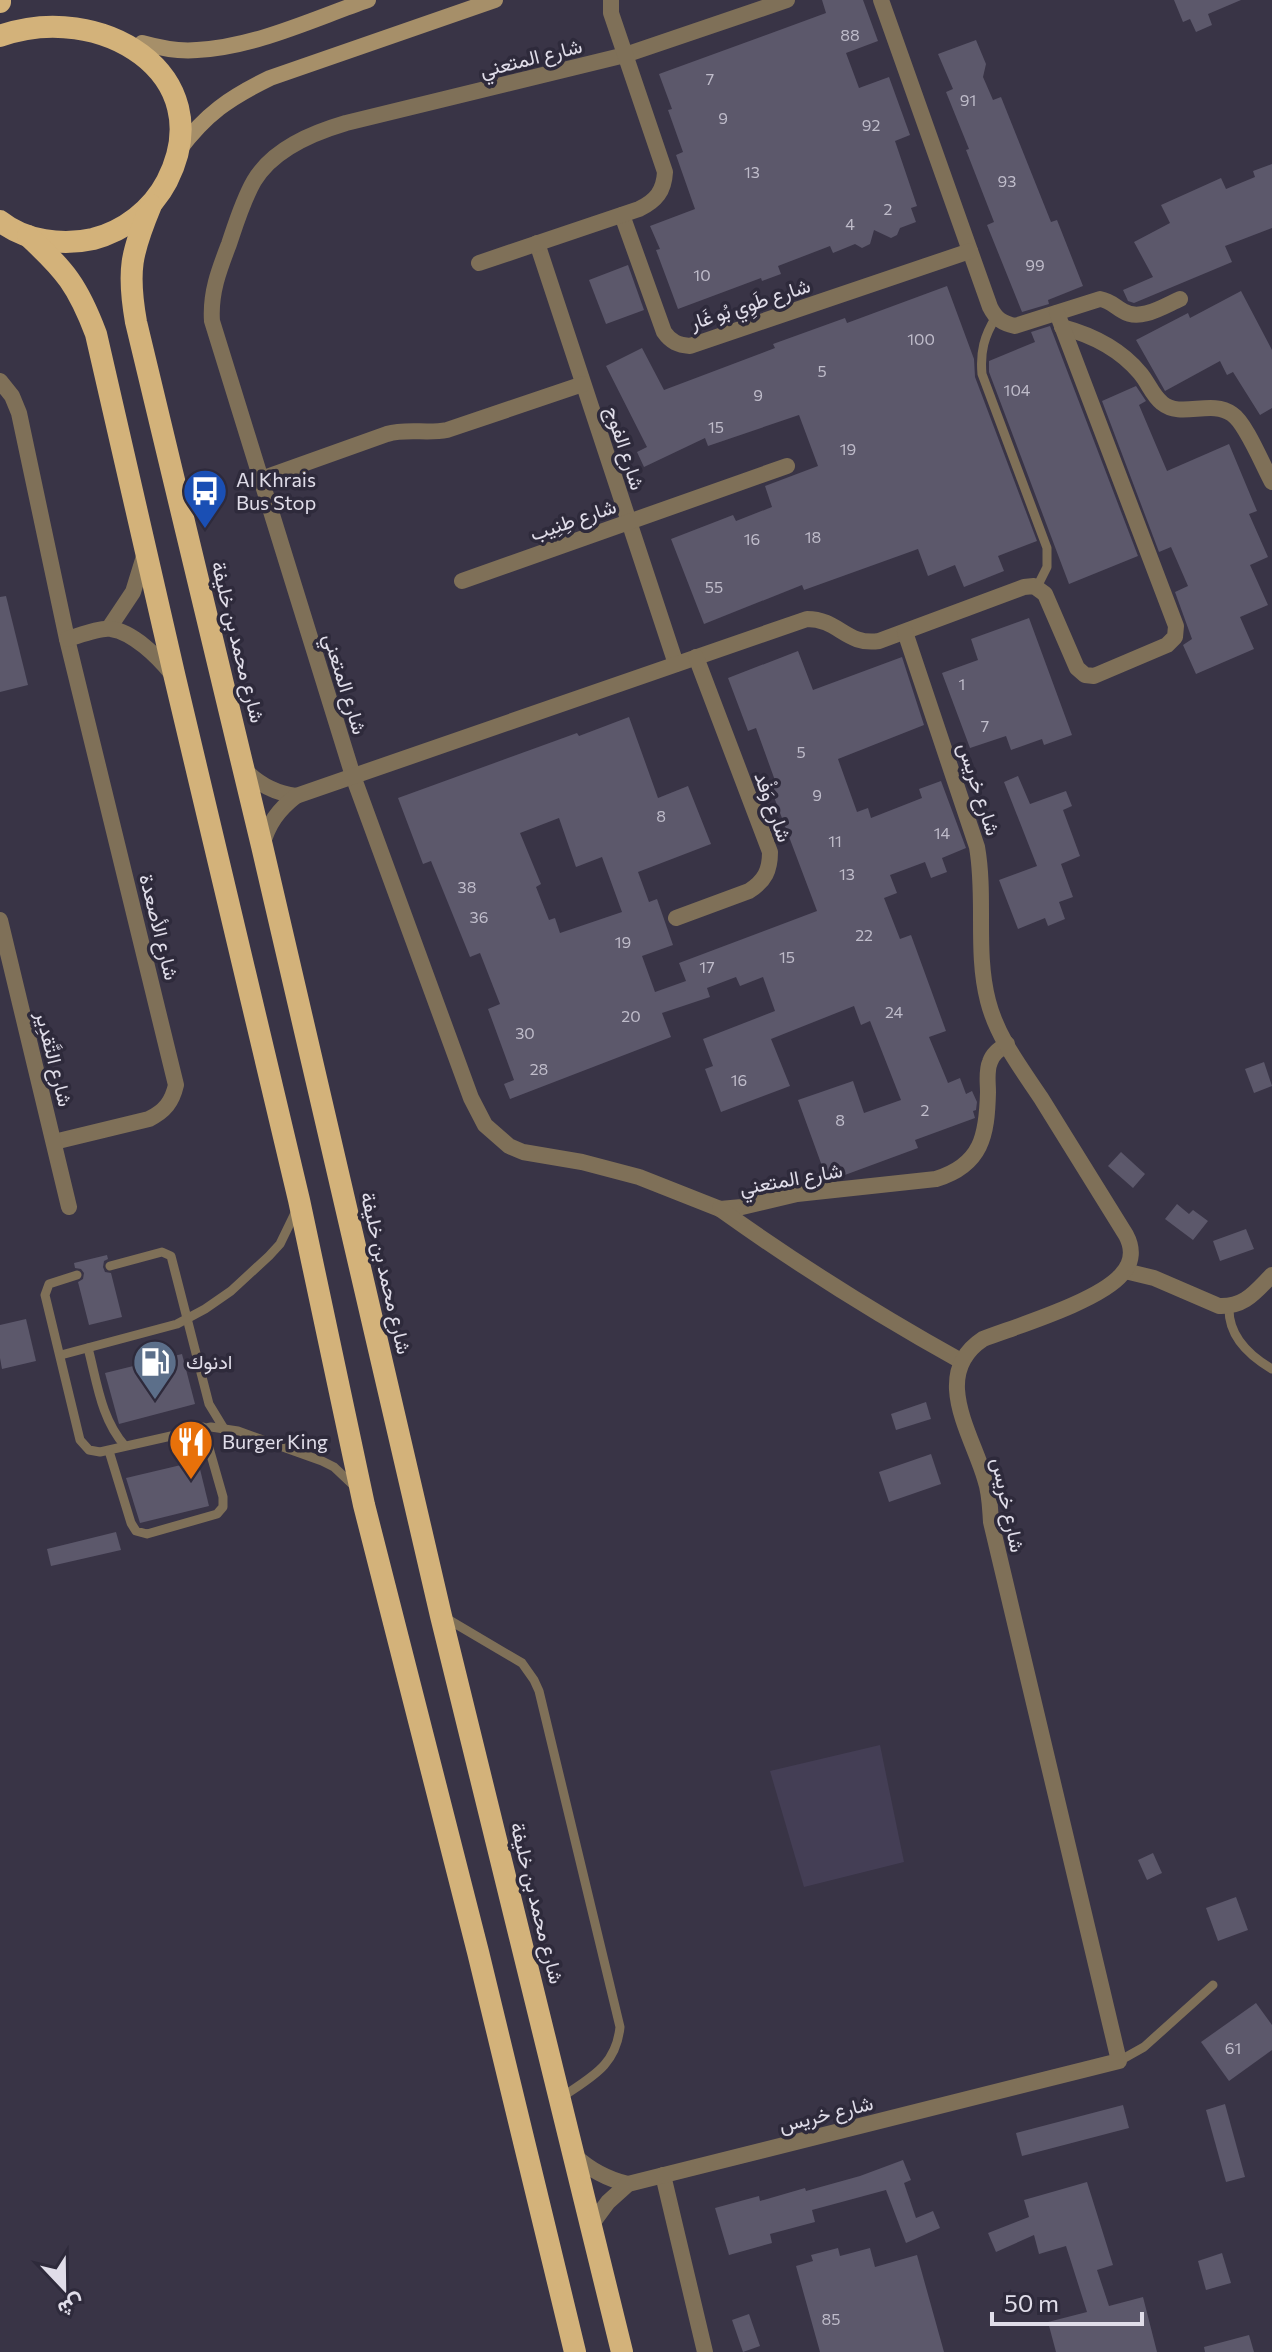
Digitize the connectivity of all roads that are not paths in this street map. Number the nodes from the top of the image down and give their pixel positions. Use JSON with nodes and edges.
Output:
{"nodes":[{"id":1,"x":368,"y":0,"type":"edge"},
{"id":2,"x":495,"y":0,"type":"edge"},
{"id":3,"x":596,"y":0,"type":"edge"},
{"id":4,"x":787,"y":0,"type":"edge"},
{"id":5,"x":881,"y":0,"type":"edge"},
{"id":6,"x":611,"y":6,"type":"edge"},
{"id":7,"x":0,"y":36,"type":"edge"},
{"id":8,"x":142,"y":43,"type":"junction"},
{"id":9,"x":625,"y":55,"type":"junction"},
{"id":10,"x":179,"y":150,"type":"junction"},
{"id":11,"x":151,"y":205,"type":"junction"},
{"id":12,"x":622,"y":215,"type":"junction"},
{"id":13,"x":0,"y":221,"type":"edge"},
{"id":14,"x":28,"y":236,"type":"junction"},
{"id":15,"x":537,"y":243,"type":"junction"},
{"id":16,"x":970,"y":251,"type":"junction"},
{"id":17,"x":479,"y":263,"type":"dead end"},
{"id":18,"x":1180,"y":299,"type":"dead end"},
{"id":19,"x":996,"y":317,"type":"junction"},
{"id":20,"x":1059,"y":320,"type":"junction"},
{"id":21,"x":0,"y":381,"type":"edge"},
{"id":22,"x":583,"y":384,"type":"junction"},
{"id":23,"x":787,"y":466,"type":"dead end"},
{"id":24,"x":261,"y":479,"type":"junction"},
{"id":25,"x":1272,"y":482,"type":"edge"},
{"id":26,"x":629,"y":522,"type":"junction"},
{"id":27,"x":146,"y":551,"type":"junction"},
{"id":28,"x":462,"y":581,"type":"dead end"},
{"id":29,"x":1037,"y":587,"type":"junction"},
{"id":30,"x":109,"y":628,"type":"junction"},
{"id":31,"x":905,"y":632,"type":"junction"},
{"id":32,"x":67,"y":639,"type":"junction"},
{"id":33,"x":696,"y":657,"type":"junction"},
{"id":34,"x":676,"y":664,"type":"junction"},
{"id":35,"x":175,"y":678,"type":"junction"},
{"id":36,"x":244,"y":769,"type":"junction"},
{"id":37,"x":353,"y":776,"type":"junction"},
{"id":38,"x":296,"y":796,"type":"junction"},
{"id":39,"x":262,"y":846,"type":"junction"},
{"id":40,"x":676,"y":918,"type":"dead end"},
{"id":41,"x":0,"y":920,"type":"edge"},
{"id":42,"x":1007,"y":1044,"type":"junction"},
{"id":43,"x":54,"y":1142,"type":"junction"},
{"id":44,"x":299,"y":1200,"type":"junction"},
{"id":45,"x":69,"y":1207,"type":"dead end"},
{"id":46,"x":720,"y":1209,"type":"junction"},
{"id":47,"x":110,"y":1266,"type":"dead end"},
{"id":48,"x":1125,"y":1271,"type":"junction"},
{"id":49,"x":77,"y":1275,"type":"dead end"},
{"id":50,"x":1272,"y":1275,"type":"edge"},
{"id":51,"x":1229,"y":1307,"type":"junction"},
{"id":52,"x":188,"y":1318,"type":"junction"},
{"id":53,"x":88,"y":1348,"type":"junction"},
{"id":54,"x":61,"y":1355,"type":"junction"},
{"id":55,"x":961,"y":1361,"type":"junction"},
{"id":56,"x":1272,"y":1369,"type":"edge"},
{"id":57,"x":203,"y":1427,"type":"junction"},
{"id":58,"x":223,"y":1427,"type":"junction"},
{"id":59,"x":125,"y":1446,"type":"junction"},
{"id":60,"x":109,"y":1451,"type":"junction"},
{"id":61,"x":364,"y":1505,"type":"junction"},
{"id":62,"x":441,"y":1616,"type":"junction"},
{"id":63,"x":1213,"y":1985,"type":"dead end"},
{"id":64,"x":1119,"y":2061,"type":"junction"},
{"id":65,"x":559,"y":2099,"type":"junction"},
{"id":66,"x":574,"y":2155,"type":"junction"},
{"id":67,"x":663,"y":2175,"type":"junction"},
{"id":68,"x":628,"y":2184,"type":"junction"},
{"id":69,"x":591,"y":2225,"type":"junction"},
{"id":70,"x":575,"y":2352,"type":"edge"},
{"id":71,"x":622,"y":2352,"type":"edge"},
{"id":72,"x":705,"y":2352,"type":"edge"}],
"edges":[{"from":1,"to":8,"type":"main road"},
{"from":2,"to":10,"type":"main road"},
{"from":3,"to":6,"type":"street"},
{"from":4,"to":9,"type":"street","name":"شارع المتعني"},
{"from":5,"to":16,"type":"street"},
{"from":6,"to":9,"type":"street"},
{"from":7,"to":8,"type":"highway"},
{"from":8,"to":10,"type":"highway"},
{"from":9,"to":12,"type":"street"},
{"from":9,"to":24,"type":"street","name":"شارع المتعني"},
{"from":10,"to":11,"type":"highway"},
{"from":11,"to":14,"type":"highway"},
{"from":11,"to":36,"type":"highway","name":"شارع محمد بن خليفة"},
{"from":12,"to":15,"type":"street"},
{"from":12,"to":16,"type":"street","name":"شارع طَوِي بُو غَار"},
{"from":13,"to":14,"type":"highway"},
{"from":14,"to":27,"type":"highway"},
{"from":15,"to":17,"type":"street"},
{"from":15,"to":22,"type":"street","name":"شارع الفوج"},
{"from":16,"to":19,"type":"street"},
{"from":18,"to":20,"type":"street"},
{"from":19,"to":20,"type":"street"},
{"from":19,"to":29,"type":"lane"},
{"from":20,"to":25,"type":"street"},
{"from":20,"to":29,"type":"street"},
{"from":21,"to":32,"type":"street","name":"شارع الأصعدة"},
{"from":22,"to":24,"type":"street"},
{"from":22,"to":26,"type":"street","name":"شارع الفوج"},
{"from":23,"to":26,"type":"street","name":"شارع طِنِيب"},
{"from":24,"to":37,"type":"street","name":"شارع المتعني"},
{"from":26,"to":28,"type":"street","name":"شارع طِنِيب"},
{"from":26,"to":34,"type":"street","name":"شارع الفوج"},
{"from":27,"to":30,"type":"street"},
{"from":27,"to":35,"type":"highway"},
{"from":29,"to":31,"type":"street"},
{"from":30,"to":32,"type":"street"},
{"from":30,"to":35,"type":"street"},
{"from":31,"to":33,"type":"street"},
{"from":31,"to":42,"type":"street","name":"شارع خريس"},
{"from":32,"to":43,"type":"street","name":"شارع الأصعدة"},
{"from":33,"to":34,"type":"street"},
{"from":33,"to":40,"type":"street","name":"شارع وَفْد"},
{"from":34,"to":37,"type":"street"},
{"from":35,"to":44,"type":"highway"},
{"from":36,"to":38,"type":"street"},
{"from":36,"to":39,"type":"highway","name":"شارع محمد بن خليفة"},
{"from":37,"to":38,"type":"street"},
{"from":37,"to":46,"type":"street","name":"شارع المتعني"},
{"from":38,"to":39,"type":"street"},
{"from":39,"to":62,"type":"highway","name":"شارع محمد بن خليفة"},
{"from":41,"to":43,"type":"street","name":"شارع التَّقدِير"},
{"from":42,"to":46,"type":"street","name":"شارع المتعني"},
{"from":42,"to":48,"type":"street","name":"شارع خريس"},
{"from":43,"to":45,"type":"street","name":"شارع التَّقدِير"},
{"from":44,"to":52,"type":"lane"},
{"from":44,"to":61,"type":"highway"},
{"from":46,"to":55,"type":"street"},
{"from":47,"to":52,"type":"lane"},
{"from":48,"to":51,"type":"street"},
{"from":48,"to":55,"type":"street"},
{"from":49,"to":54,"type":"lane"},
{"from":50,"to":51,"type":"street"},
{"from":51,"to":56,"type":"lane"},
{"from":52,"to":53,"type":"lane"},
{"from":52,"to":58,"type":"lane"},
{"from":53,"to":54,"type":"lane"},
{"from":53,"to":59,"type":"lane"},
{"from":54,"to":60,"type":"lane"},
{"from":55,"to":64,"type":"street","name":"شارع خريس"},
{"from":57,"to":58,"type":"lane"},
{"from":57,"to":59,"type":"lane"},
{"from":57,"to":60,"type":"lane"},
{"from":58,"to":61,"type":"lane"},
{"from":59,"to":60,"type":"lane"},
{"from":61,"to":70,"type":"highway"},
{"from":62,"to":65,"type":"highway","name":"شارع محمد بن خليفة"},
{"from":62,"to":65,"type":"lane"},
{"from":63,"to":64,"type":"lane"},
{"from":64,"to":67,"type":"street","name":"شارع خريس"},
{"from":65,"to":66,"type":"highway","name":"شارع محمد بن خليفة"},
{"from":66,"to":68,"type":"street"},
{"from":66,"to":69,"type":"highway","name":"شارع محمد بن خليفة"},
{"from":67,"to":68,"type":"street","name":"شارع خريس"},
{"from":67,"to":72,"type":"street"},
{"from":68,"to":69,"type":"street"},
{"from":69,"to":71,"type":"highway","name":"شارع محمد بن خليفة"}]}
